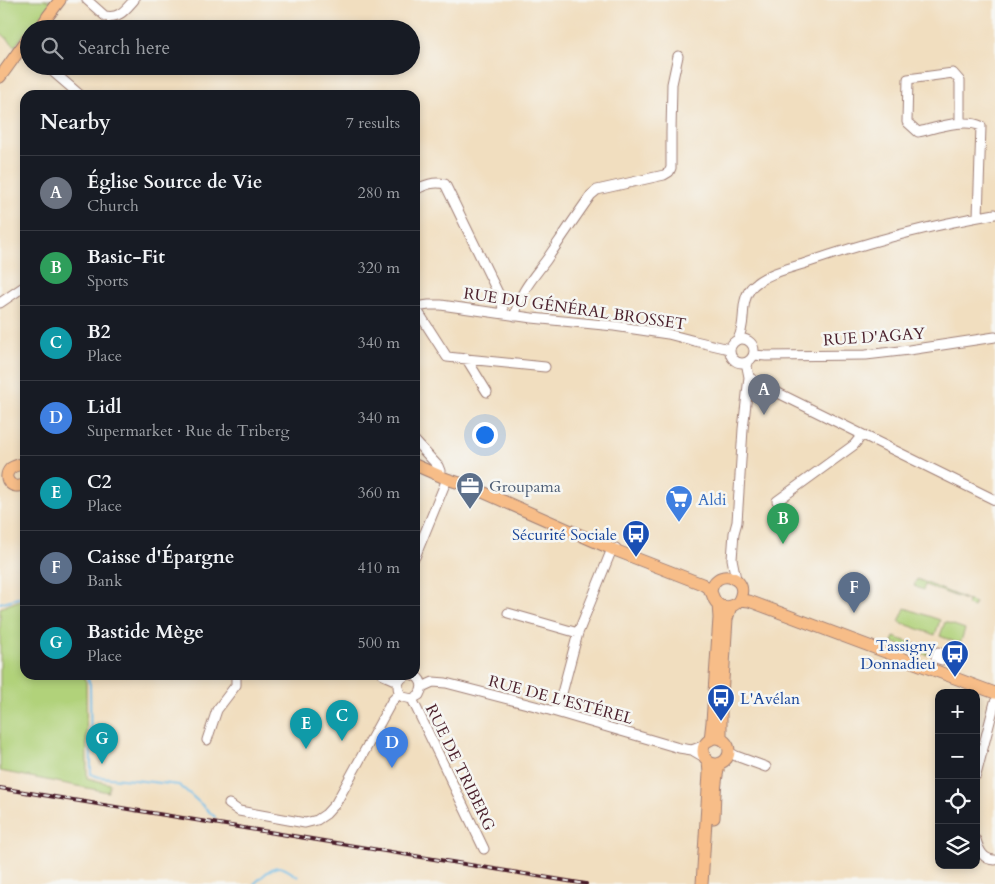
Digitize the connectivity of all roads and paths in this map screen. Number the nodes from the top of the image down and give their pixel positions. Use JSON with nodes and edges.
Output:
{"nodes":[{"id":1,"x":60,"y":0,"type":"edge"},
{"id":2,"x":66,"y":0,"type":"edge"},
{"id":3,"x":86,"y":0,"type":"edge"},
{"id":4,"x":134,"y":0,"type":"edge"},
{"id":5,"x":46,"y":20,"type":"edge"},
{"id":6,"x":51,"y":20,"type":"edge"},
{"id":7,"x":20,"y":47,"type":"edge"},
{"id":8,"x":678,"y":56,"type":"dead end"},
{"id":9,"x":20,"y":57,"type":"edge"},
{"id":10,"x":12,"y":62,"type":"junction"},
{"id":11,"x":58,"y":75,"type":"edge"},
{"id":12,"x":0,"y":77,"type":"edge"},
{"id":13,"x":74,"y":90,"type":"edge"},
{"id":14,"x":960,"y":123,"type":"junction"},
{"id":15,"x":420,"y":187,"type":"edge"},
{"id":16,"x":995,"y":214,"type":"edge"},
{"id":17,"x":978,"y":217,"type":"junction"},
{"id":18,"x":20,"y":289,"type":"edge"},
{"id":19,"x":0,"y":303,"type":"edge"},
{"id":20,"x":420,"y":306,"type":"edge"},
{"id":21,"x":504,"y":314,"type":"junction"},
{"id":22,"x":420,"y":315,"type":"edge"},
{"id":23,"x":515,"y":316,"type":"junction"},
{"id":24,"x":995,"y":336,"type":"edge"},
{"id":25,"x":738,"y":338,"type":"junction"},
{"id":26,"x":730,"y":349,"type":"junction"},
{"id":27,"x":466,"y":358,"type":"junction"},
{"id":28,"x":751,"y":358,"type":"junction"},
{"id":29,"x":544,"y":367,"type":"dead end"},
{"id":30,"x":749,"y":377,"type":"junction"},
{"id":31,"x":487,"y":392,"type":"dead end"},
{"id":32,"x":862,"y":434,"type":"junction"},
{"id":33,"x":420,"y":446,"type":"edge"},
{"id":34,"x":420,"y":463,"type":"edge"},
{"id":35,"x":20,"y":465,"type":"edge"},
{"id":36,"x":420,"y":467,"type":"edge"},
{"id":37,"x":444,"y":475,"type":"junction"},
{"id":38,"x":4,"y":480,"type":"edge"},
{"id":39,"x":20,"y":486,"type":"edge"},
{"id":40,"x":995,"y":500,"type":"edge"},
{"id":41,"x":777,"y":501,"type":"dead end"},
{"id":42,"x":420,"y":542,"type":"edge"},
{"id":43,"x":612,"y":549,"type":"junction"},
{"id":44,"x":640,"y":554,"type":"junction"},
{"id":45,"x":732,"y":559,"type":"junction"},
{"id":46,"x":736,"y":579,"type":"junction"},
{"id":47,"x":716,"y":583,"type":"junction"},
{"id":48,"x":737,"y":600,"type":"junction"},
{"id":49,"x":718,"y":604,"type":"junction"},
{"id":50,"x":508,"y":613,"type":"dead end"},
{"id":51,"x":578,"y":632,"type":"junction"},
{"id":52,"x":236,"y":680,"type":"edge"},
{"id":53,"x":394,"y":680,"type":"edge"},
{"id":54,"x":420,"y":680,"type":"edge"},
{"id":55,"x":399,"y":682,"type":"joint"},
{"id":56,"x":422,"y":687,"type":"junction"},
{"id":57,"x":995,"y":687,"type":"edge"},
{"id":58,"x":995,"y":693,"type":"edge"},
{"id":59,"x":400,"y":694,"type":"junction"},
{"id":60,"x":412,"y":699,"type":"junction"},
{"id":61,"x":995,"y":702,"type":"edge"},
{"id":62,"x":557,"y":712,"type":"junction"},
{"id":63,"x":207,"y":740,"type":"dead end"},
{"id":64,"x":710,"y":748,"type":"junction"},
{"id":65,"x":729,"y":752,"type":"junction"},
{"id":66,"x":980,"y":760,"type":"edge"},
{"id":67,"x":720,"y":763,"type":"junction"},
{"id":68,"x":766,"y":767,"type":"dead end"},
{"id":69,"x":229,"y":804,"type":"dead end"},
{"id":70,"x":484,"y":849,"type":"dead end"},
{"id":71,"x":980,"y":850,"type":"edge"},
{"id":72,"x":995,"y":860,"type":"edge"},
{"id":73,"x":702,"y":884,"type":"edge"},
{"id":74,"x":710,"y":884,"type":"edge"}],
"edges":[{"from":1,"to":5,"type":"main road"},
{"from":2,"to":6,"type":"main road"},
{"from":3,"to":4,"type":"street"},
{"from":7,"to":10,"type":"main road"},
{"from":8,"to":23,"type":"street"},
{"from":9,"to":10,"type":"main road"},
{"from":10,"to":12,"type":"main road"},
{"from":11,"to":13,"type":"street"},
{"from":14,"to":14,"type":"street"},
{"from":14,"to":17,"type":"street"},
{"from":15,"to":21,"type":"street"},
{"from":16,"to":17,"type":"street"},
{"from":17,"to":25,"type":"street"},
{"from":18,"to":19,"type":"street"},
{"from":20,"to":21,"type":"street","name":"RUE DU GÉNÉRAL BROSSET"},
{"from":21,"to":23,"type":"street","name":"RUE DU GÉNÉRAL BROSSET"},
{"from":22,"to":27,"type":"street"},
{"from":23,"to":26,"type":"street","name":"RUE DU GÉNÉRAL BROSSET"},
{"from":24,"to":28,"type":"street","name":"RUE D'AGAY"},
{"from":25,"to":26,"type":"street"},
{"from":25,"to":28,"type":"street"},
{"from":26,"to":28,"type":"street"},
{"from":27,"to":29,"type":"street"},
{"from":27,"to":31,"type":"street"},
{"from":28,"to":30,"type":"street"},
{"from":30,"to":32,"type":"street"},
{"from":30,"to":45,"type":"street"},
{"from":32,"to":40,"type":"street"},
{"from":32,"to":41,"type":"street"},
{"from":33,"to":37,"type":"street"},
{"from":34,"to":37,"type":"main road"},
{"from":35,"to":38,"type":"main road"},
{"from":36,"to":37,"type":"main road"},
{"from":37,"to":42,"type":"street"},
{"from":37,"to":43,"type":"main road"},
{"from":37,"to":44,"type":"main road"},
{"from":38,"to":39,"type":"main road"},
{"from":43,"to":44,"type":"street"},
{"from":43,"to":47,"type":"main road"},
{"from":43,"to":51,"type":"street"},
{"from":44,"to":47,"type":"main road"},
{"from":45,"to":46,"type":"street"},
{"from":45,"to":47,"type":"street"},
{"from":46,"to":47,"type":"main road"},
{"from":46,"to":48,"type":"main road"},
{"from":47,"to":49,"type":"main road"},
{"from":48,"to":49,"type":"main road"},
{"from":48,"to":57,"type":"main road"},
{"from":48,"to":58,"type":"main road"},
{"from":48,"to":64,"type":"main road"},
{"from":49,"to":64,"type":"main road"},
{"from":50,"to":51,"type":"street"},
{"from":51,"to":62,"type":"street"},
{"from":52,"to":63,"type":"street"},
{"from":53,"to":55,"type":"street"},
{"from":54,"to":56,"type":"street"},
{"from":55,"to":59,"type":"street"},
{"from":56,"to":60,"type":"street"},
{"from":56,"to":62,"type":"street","name":"RUE DE L'ESTÉREL"},
{"from":59,"to":60,"type":"street"},
{"from":59,"to":69,"type":"street"},
{"from":60,"to":70,"type":"street","name":"RUE DE TRIBERG"},
{"from":61,"to":66,"type":"street"},
{"from":62,"to":64,"type":"street","name":"RUE DE L'ESTÉREL"},
{"from":64,"to":65,"type":"main road"},
{"from":64,"to":67,"type":"main road"},
{"from":64,"to":73,"type":"main road"},
{"from":65,"to":67,"type":"main road"},
{"from":65,"to":68,"type":"street"},
{"from":67,"to":74,"type":"main road"},
{"from":71,"to":72,"type":"street"}]}
